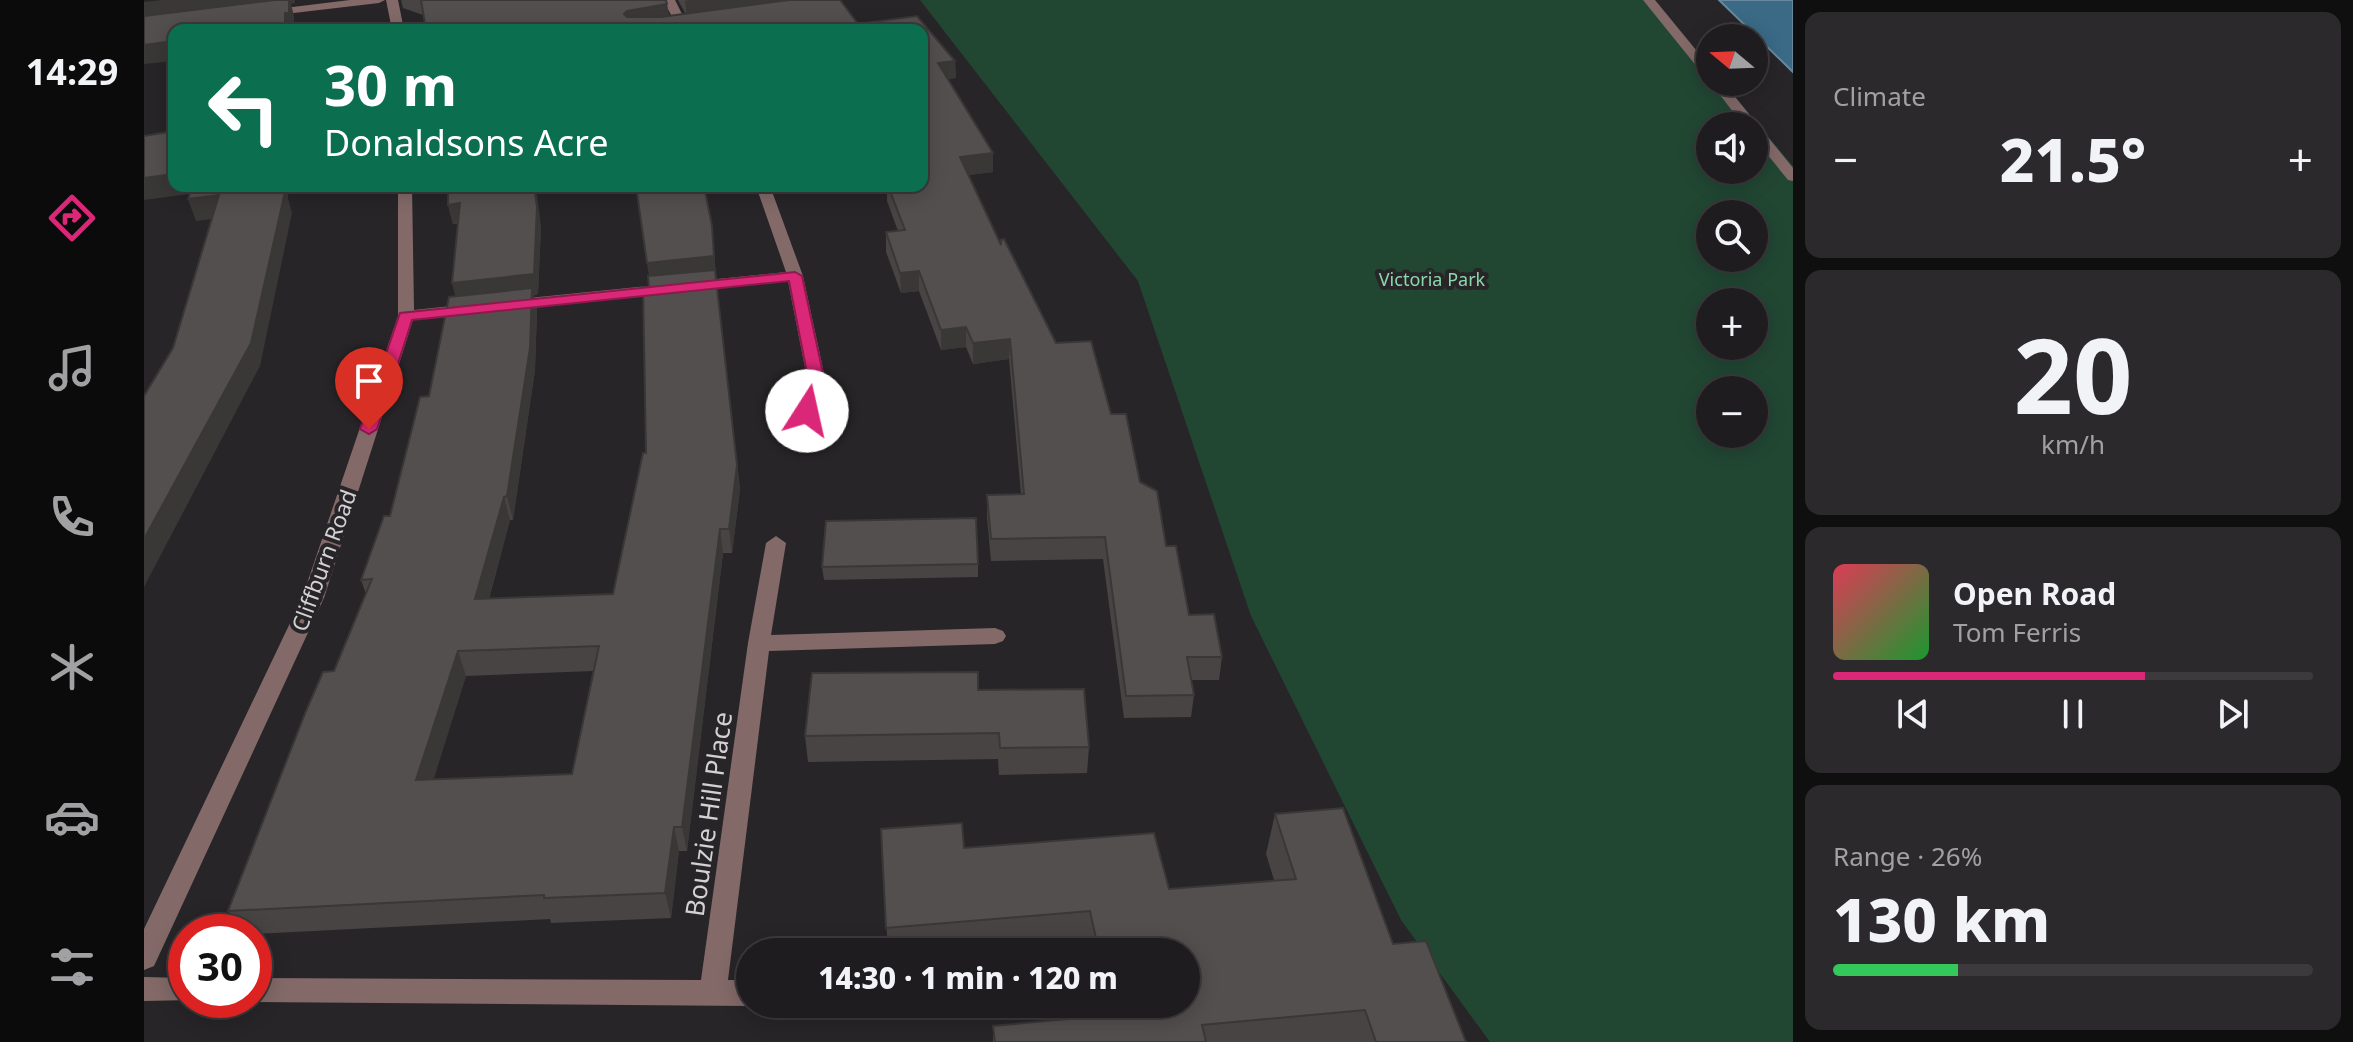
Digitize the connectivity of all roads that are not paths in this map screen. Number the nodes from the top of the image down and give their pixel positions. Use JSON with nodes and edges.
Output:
{"nodes":[{"id":1,"x":379,"y":0,"type":"edge"},
{"id":2,"x":392,"y":0,"type":"edge"},
{"id":3,"x":669,"y":0,"type":"edge"},
{"id":4,"x":1649,"y":0,"type":"edge"},
{"id":5,"x":254,"y":15,"type":"edge"},
{"id":6,"x":697,"y":22,"type":"edge"},
{"id":7,"x":397,"y":24,"type":"edge"},
{"id":8,"x":675,"y":24,"type":"edge"},
{"id":9,"x":686,"y":24,"type":"edge"},
{"id":10,"x":1696,"y":58,"type":"edge"},
{"id":11,"x":1727,"y":96,"type":"edge"},
{"id":12,"x":1740,"y":112,"type":"edge"},
{"id":13,"x":1768,"y":146,"type":"edge"},
{"id":14,"x":1793,"y":177,"type":"edge"},
{"id":15,"x":405,"y":192,"type":"edge"},
{"id":16,"x":765,"y":192,"type":"edge"},
{"id":17,"x":795,"y":276,"type":"junction"},
{"id":18,"x":406,"y":316,"type":"junction"},
{"id":19,"x":807,"y":411,"type":"dead end"},
{"id":20,"x":776,"y":543,"type":"dead end"},
{"id":21,"x":995,"y":636,"type":"dead end"},
{"id":22,"x":759,"y":643,"type":"junction"},
{"id":23,"x":144,"y":958,"type":"edge"},
{"id":24,"x":144,"y":989,"type":"edge"},
{"id":25,"x":168,"y":990,"type":"edge"},
{"id":26,"x":272,"y":990,"type":"edge"},
{"id":27,"x":713,"y":992,"type":"junction"},
{"id":28,"x":736,"y":993,"type":"edge"}],
"edges":[{"from":1,"to":5,"type":"street"},
{"from":2,"to":7,"type":"street"},
{"from":3,"to":8,"type":"street"},
{"from":4,"to":10,"type":"street"},
{"from":6,"to":9,"type":"street"},
{"from":11,"to":12,"type":"street"},
{"from":13,"to":14,"type":"street"},
{"from":15,"to":18,"type":"street","name":"Cliffburn Road"},
{"from":16,"to":17,"type":"street"},
{"from":17,"to":18,"type":"street"},
{"from":17,"to":19,"type":"street"},
{"from":18,"to":23,"type":"street","name":"Cliffburn Road"},
{"from":20,"to":22,"type":"street","name":"Boulzie Hill Place"},
{"from":21,"to":22,"type":"street"},
{"from":22,"to":27,"type":"street","name":"Boulzie Hill Place"},
{"from":24,"to":25,"type":"street"},
{"from":26,"to":27,"type":"street"},
{"from":27,"to":28,"type":"street"}]}
